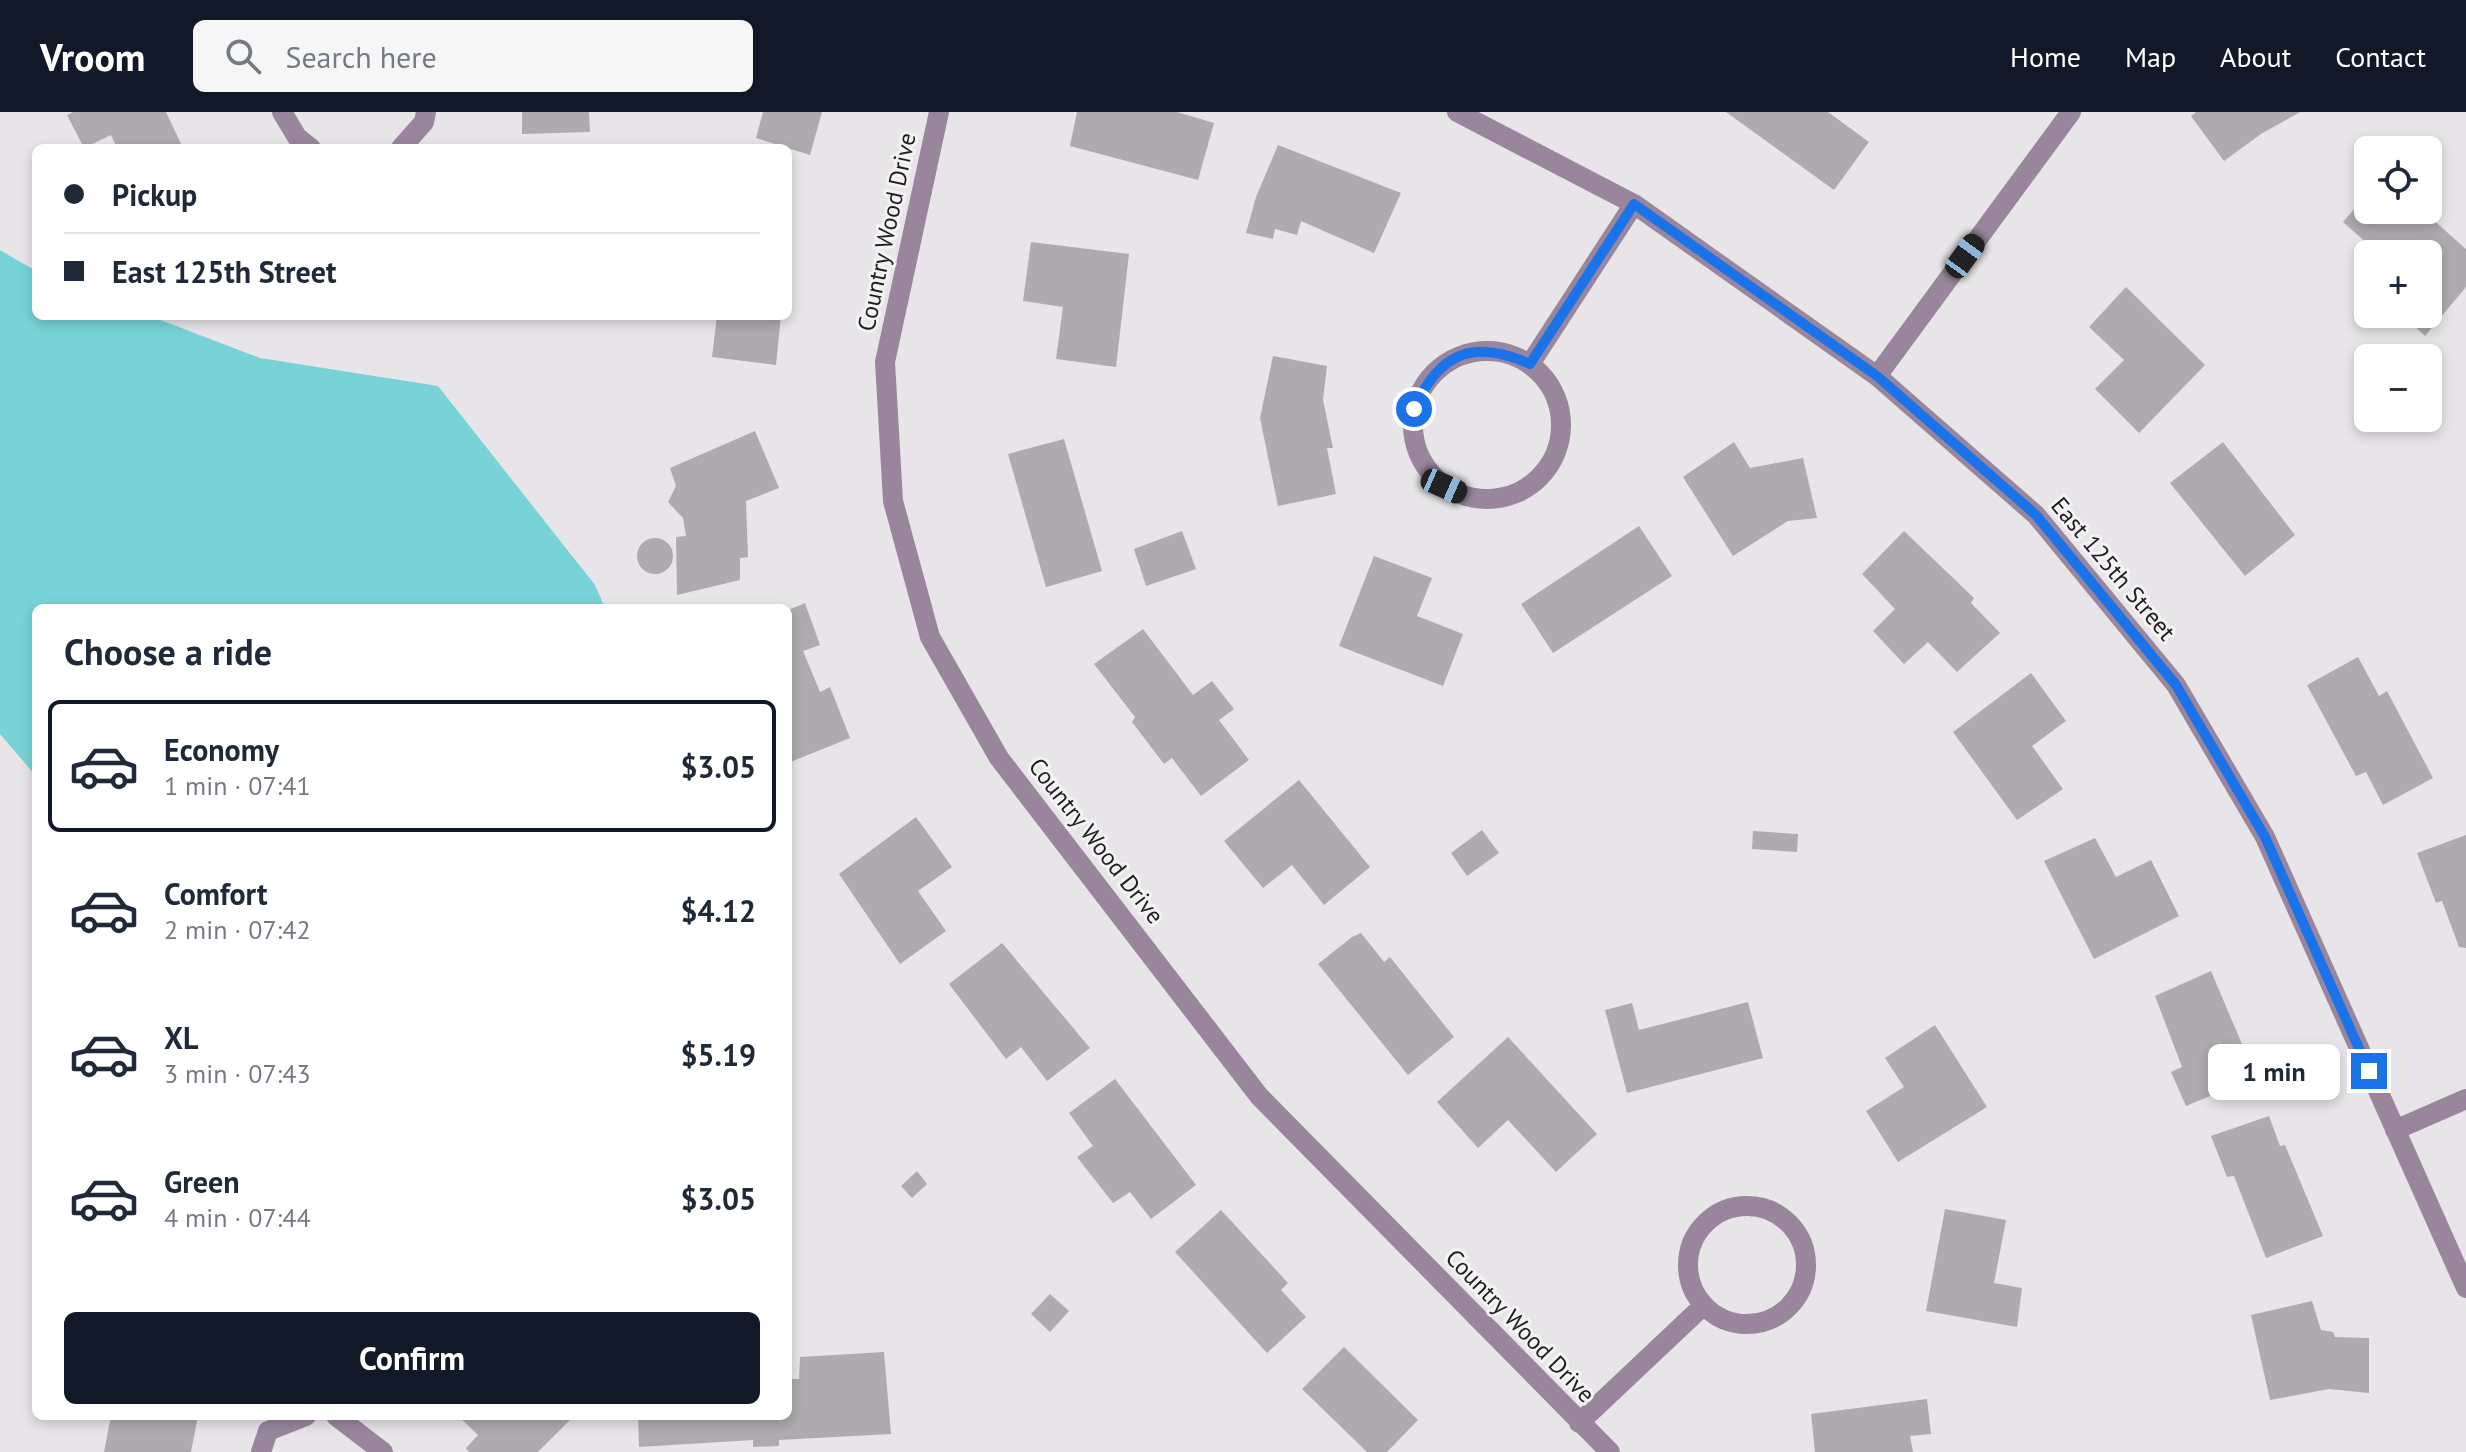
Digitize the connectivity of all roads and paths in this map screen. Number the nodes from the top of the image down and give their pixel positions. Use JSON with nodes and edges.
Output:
{"nodes":[{"id":1,"x":282,"y":112,"type":"edge"},
{"id":2,"x":426,"y":112,"type":"edge"},
{"id":3,"x":939,"y":112,"type":"edge"},
{"id":4,"x":1457,"y":112,"type":"edge"},
{"id":5,"x":2071,"y":112,"type":"edge"},
{"id":6,"x":306,"y":144,"type":"edge"},
{"id":7,"x":405,"y":144,"type":"edge"},
{"id":8,"x":1634,"y":204,"type":"junction"},
{"id":9,"x":1530,"y":364,"type":"junction"},
{"id":10,"x":1877,"y":376,"type":"junction"},
{"id":11,"x":2466,"y":1099,"type":"edge"},
{"id":12,"x":2395,"y":1130,"type":"junction"},
{"id":13,"x":2466,"y":1288,"type":"edge"},
{"id":14,"x":1703,"y":1306,"type":"junction"},
{"id":15,"x":296,"y":1420,"type":"edge"},
{"id":16,"x":341,"y":1420,"type":"edge"},
{"id":17,"x":1579,"y":1423,"type":"junction"},
{"id":18,"x":261,"y":1452,"type":"edge"},
{"id":19,"x":383,"y":1452,"type":"edge"},
{"id":20,"x":1610,"y":1452,"type":"edge"}],
"edges":[{"from":1,"to":6,"type":"street"},
{"from":2,"to":7,"type":"street"},
{"from":3,"to":17,"type":"street","name":"Country Wood Drive"},
{"from":4,"to":8,"type":"street","name":"East 125th Street"},
{"from":5,"to":10,"type":"street"},
{"from":8,"to":9,"type":"street"},
{"from":8,"to":10,"type":"street","name":"East 125th Street"},
{"from":9,"to":9,"type":"street"},
{"from":10,"to":12,"type":"street","name":"East 125th Street"},
{"from":11,"to":12,"type":"street"},
{"from":12,"to":13,"type":"street","name":"East 125th Street"},
{"from":14,"to":14,"type":"street"},
{"from":14,"to":17,"type":"street"},
{"from":15,"to":18,"type":"street"},
{"from":16,"to":19,"type":"street"},
{"from":17,"to":20,"type":"street","name":"Country Wood Drive"}]}
